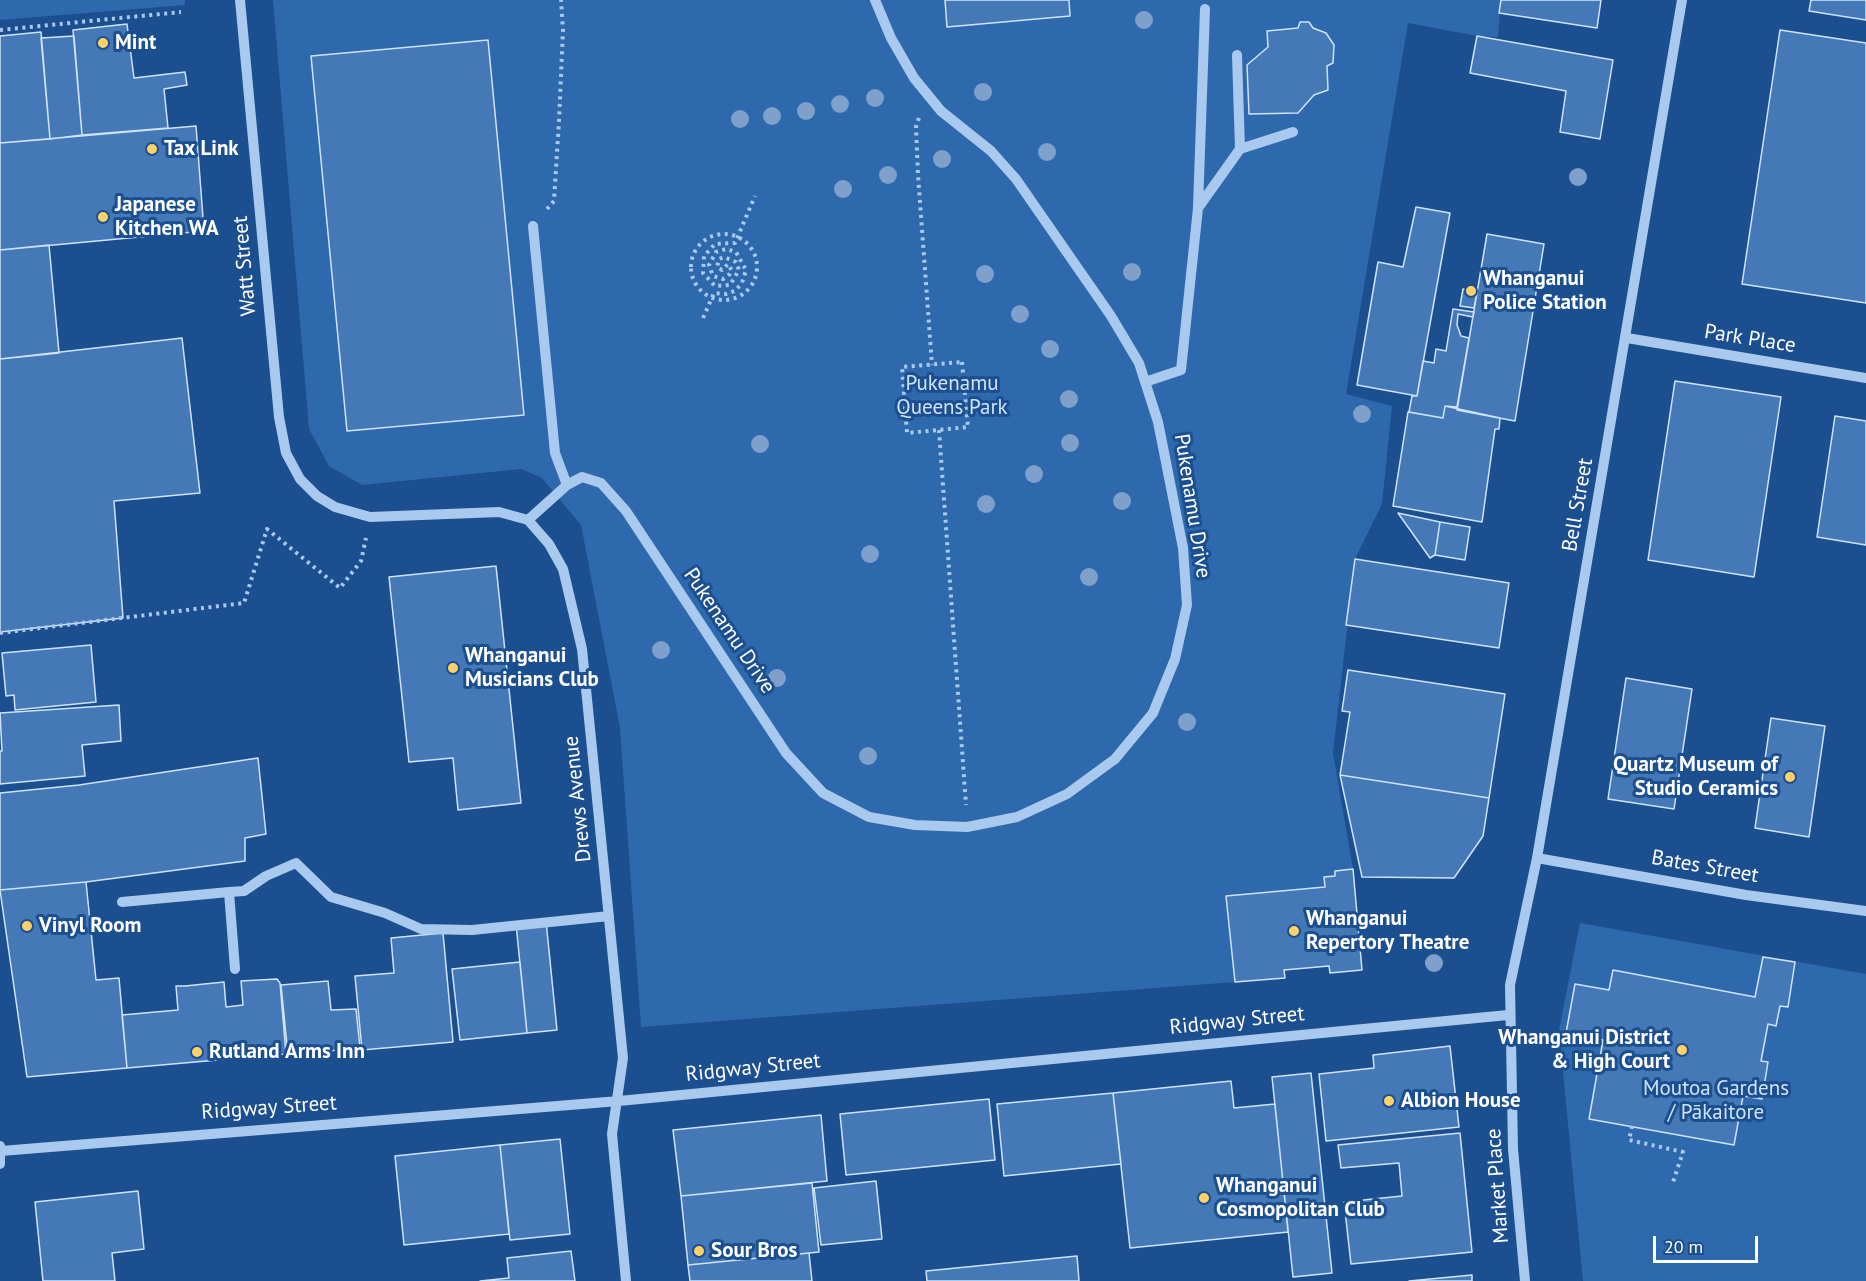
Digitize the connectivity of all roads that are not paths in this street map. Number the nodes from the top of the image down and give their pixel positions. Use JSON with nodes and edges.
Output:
{"nodes":[{"id":1,"x":240,"y":0,"type":"edge"},
{"id":2,"x":876,"y":0,"type":"edge"},
{"id":3,"x":1682,"y":0,"type":"edge"},
{"id":4,"x":1205,"y":9,"type":"dead end"},
{"id":5,"x":1237,"y":55,"type":"dead end"},
{"id":6,"x":1293,"y":132,"type":"dead end"},
{"id":7,"x":1240,"y":149,"type":"junction"},
{"id":8,"x":1198,"y":208,"type":"junction"},
{"id":9,"x":533,"y":226,"type":"dead end"},
{"id":10,"x":1627,"y":338,"type":"junction"},
{"id":11,"x":1866,"y":378,"type":"edge"},
{"id":12,"x":1146,"y":382,"type":"junction"},
{"id":13,"x":567,"y":485,"type":"junction"},
{"id":14,"x":528,"y":520,"type":"junction"},
{"id":15,"x":1538,"y":858,"type":"junction"},
{"id":16,"x":229,"y":892,"type":"junction"},
{"id":17,"x":122,"y":902,"type":"dead end"},
{"id":18,"x":1866,"y":911,"type":"edge"},
{"id":19,"x":609,"y":916,"type":"junction"},
{"id":20,"x":235,"y":969,"type":"dead end"},
{"id":21,"x":1508,"y":1015,"type":"junction"},
{"id":22,"x":619,"y":1101,"type":"junction"},
{"id":23,"x":0,"y":1148,"type":"edge"},
{"id":24,"x":0,"y":1164,"type":"edge"},
{"id":25,"x":626,"y":1281,"type":"edge"},
{"id":26,"x":1525,"y":1281,"type":"edge"}],
"edges":[{"from":1,"to":14,"type":"street","name":"Watt Street"},
{"from":2,"to":12,"type":"street","name":"Pukenamu Drive"},
{"from":3,"to":10,"type":"street","name":"Bell Street"},
{"from":4,"to":8,"type":"street"},
{"from":5,"to":7,"type":"street"},
{"from":6,"to":7,"type":"street"},
{"from":7,"to":8,"type":"street"},
{"from":8,"to":12,"type":"street"},
{"from":9,"to":13,"type":"street"},
{"from":10,"to":11,"type":"street","name":"Park Place"},
{"from":10,"to":15,"type":"street","name":"Bell Street"},
{"from":12,"to":13,"type":"street","name":"Pukenamu Drive"},
{"from":13,"to":14,"type":"street"},
{"from":14,"to":19,"type":"street","name":"Drews Avenue"},
{"from":15,"to":18,"type":"street","name":"Bates Street"},
{"from":15,"to":21,"type":"street","name":"Bell Street"},
{"from":16,"to":17,"type":"street"},
{"from":16,"to":19,"type":"street"},
{"from":16,"to":20,"type":"street"},
{"from":19,"to":22,"type":"street","name":"Drews Avenue"},
{"from":21,"to":22,"type":"street","name":"Ridgway Street"},
{"from":21,"to":26,"type":"street","name":"Market Place"},
{"from":22,"to":23,"type":"street","name":"Ridgway Street"},
{"from":22,"to":25,"type":"street","name":"Drews Avenue"},
{"from":23,"to":24,"type":"street"}]}
